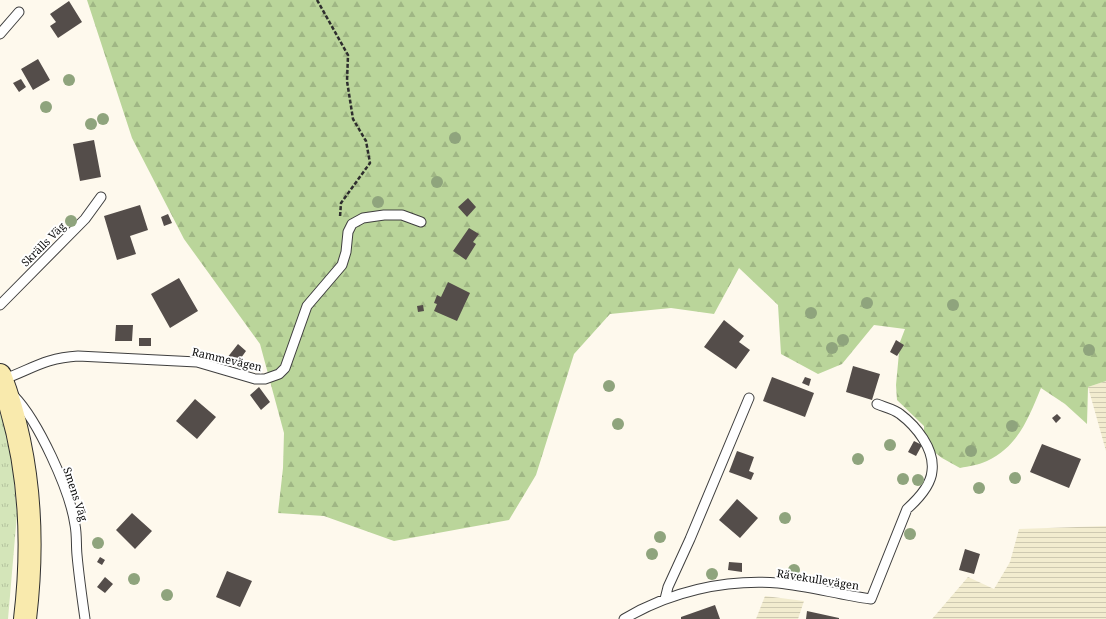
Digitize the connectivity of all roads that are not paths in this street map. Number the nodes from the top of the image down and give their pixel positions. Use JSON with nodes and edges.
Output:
{"nodes":[{"id":1,"x":19,"y":12,"type":"dead end"},
{"id":2,"x":0,"y":34,"type":"edge"},
{"id":3,"x":101,"y":197,"type":"dead end"},
{"id":4,"x":421,"y":222,"type":"dead end"},
{"id":5,"x":0,"y":305,"type":"edge"},
{"id":6,"x":2,"y":385,"type":"edge"},
{"id":7,"x":749,"y":398,"type":"dead end"},
{"id":8,"x":877,"y":404,"type":"dead end"},
{"id":9,"x":665,"y":599,"type":"junction"},
{"id":10,"x":25,"y":619,"type":"edge"},
{"id":11,"x":86,"y":619,"type":"edge"},
{"id":12,"x":624,"y":619,"type":"edge"}],
"edges":[{"from":1,"to":2,"type":"lane"},
{"from":3,"to":5,"type":"lane","name":"Skrälls Väg"},
{"from":4,"to":6,"type":"lane","name":"Rammevägen"},
{"from":6,"to":10,"type":"main road"},
{"from":6,"to":11,"type":"lane","name":"Smens Väg"},
{"from":7,"to":9,"type":"lane"},
{"from":8,"to":9,"type":"lane","name":"Rävekullevägen"},
{"from":9,"to":12,"type":"lane","name":"Rävekullevägen"}]}
